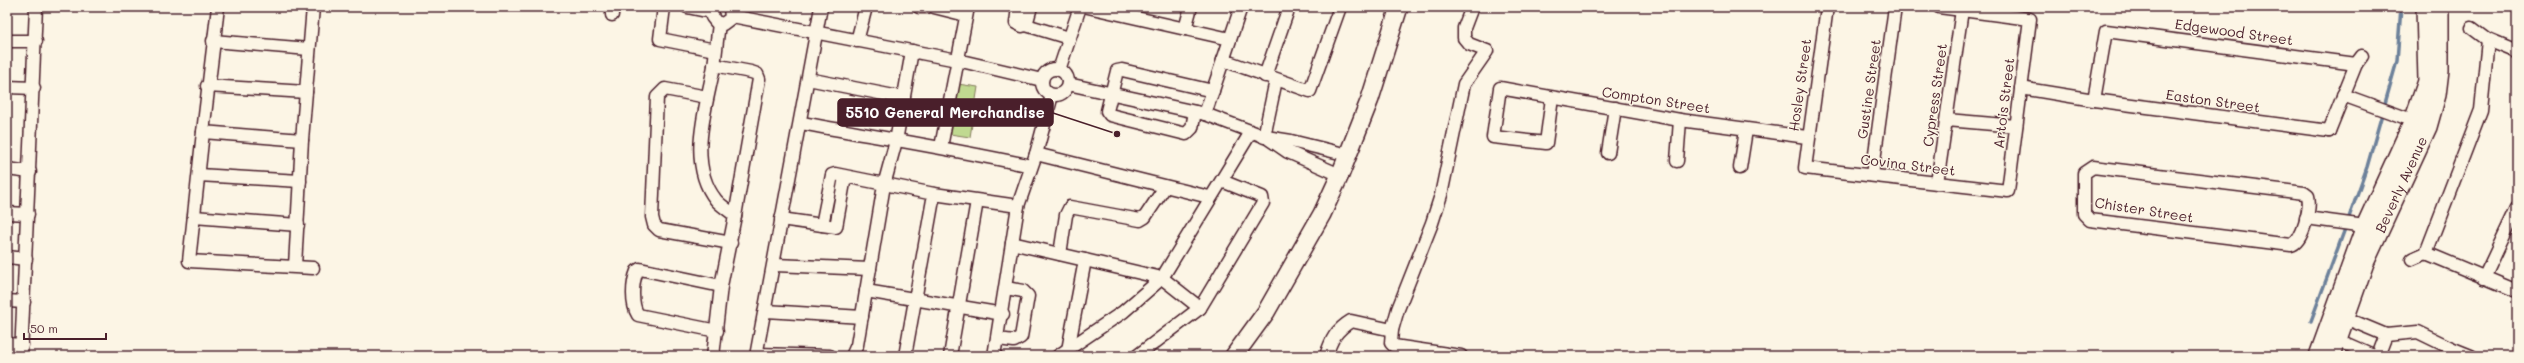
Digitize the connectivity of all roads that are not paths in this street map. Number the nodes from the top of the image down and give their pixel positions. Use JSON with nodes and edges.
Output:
{"nodes":[{"id":1,"x":36,"y":7,"type":"edge"},
{"id":2,"x":218,"y":7,"type":"edge"},
{"id":3,"x":313,"y":7,"type":"edge"},
{"id":4,"x":664,"y":7,"type":"edge"},
{"id":5,"x":687,"y":7,"type":"edge"},
{"id":6,"x":820,"y":7,"type":"edge"},
{"id":7,"x":866,"y":7,"type":"edge"},
{"id":8,"x":919,"y":7,"type":"edge"},
{"id":9,"x":927,"y":7,"type":"edge"},
{"id":10,"x":934,"y":7,"type":"edge"},
{"id":11,"x":1018,"y":7,"type":"edge"},
{"id":12,"x":1031,"y":7,"type":"edge"},
{"id":13,"x":1080,"y":7,"type":"edge"},
{"id":14,"x":1088,"y":7,"type":"edge"},
{"id":15,"x":1191,"y":7,"type":"edge"},
{"id":16,"x":1241,"y":7,"type":"edge"},
{"id":17,"x":1289,"y":7,"type":"edge"},
{"id":18,"x":1340,"y":7,"type":"edge"},
{"id":19,"x":1399,"y":7,"type":"edge"},
{"id":20,"x":1472,"y":7,"type":"edge"},
{"id":21,"x":1827,"y":7,"type":"edge"},
{"id":22,"x":1895,"y":7,"type":"edge"},
{"id":23,"x":1939,"y":7,"type":"edge"},
{"id":24,"x":2425,"y":7,"type":"edge"},
{"id":25,"x":2440,"y":7,"type":"edge"},
{"id":26,"x":712,"y":9,"type":"edge"},
{"id":27,"x":1962,"y":10,"type":"junction"},
{"id":28,"x":731,"y":11,"type":"edge"},
{"id":29,"x":967,"y":11,"type":"edge"},
{"id":30,"x":719,"y":24,"type":"junction"},
{"id":31,"x":1026,"y":24,"type":"junction"},
{"id":32,"x":1185,"y":28,"type":"junction"},
{"id":33,"x":2472,"y":28,"type":"dead end"},
{"id":34,"x":815,"y":33,"type":"junction"},
{"id":35,"x":1069,"y":38,"type":"junction"},
{"id":36,"x":1230,"y":39,"type":"junction"},
{"id":37,"x":2488,"y":40,"type":"junction"},
{"id":38,"x":7,"y":41,"type":"edge"},
{"id":39,"x":36,"y":41,"type":"junction"},
{"id":40,"x":213,"y":41,"type":"junction"},
{"id":41,"x":857,"y":41,"type":"junction"},
{"id":42,"x":309,"y":49,"type":"junction"},
{"id":43,"x":715,"y":50,"type":"junction"},
{"id":44,"x":912,"y":50,"type":"junction"},
{"id":45,"x":2517,"y":52,"type":"edge"},
{"id":46,"x":957,"y":60,"type":"junction"},
{"id":47,"x":1223,"y":60,"type":"junction"},
{"id":48,"x":2359,"y":60,"type":"joint"},
{"id":49,"x":714,"y":65,"type":"junction"},
{"id":50,"x":1058,"y":70,"type":"junction"},
{"id":51,"x":1270,"y":78,"type":"junction"},
{"id":52,"x":808,"y":79,"type":"junction"},
{"id":53,"x":1042,"y":80,"type":"junction"},
{"id":54,"x":1068,"y":84,"type":"junction"},
{"id":55,"x":207,"y":86,"type":"junction"},
{"id":56,"x":7,"y":87,"type":"edge"},
{"id":57,"x":34,"y":88,"type":"junction"},
{"id":58,"x":2021,"y":88,"type":"junction"},
{"id":59,"x":1213,"y":91,"type":"junction"},
{"id":60,"x":306,"y":92,"type":"junction"},
{"id":61,"x":1112,"y":93,"type":"junction"},
{"id":62,"x":1052,"y":95,"type":"junction"},
{"id":63,"x":2343,"y":95,"type":"junction"},
{"id":64,"x":707,"y":97,"type":"junction"},
{"id":65,"x":904,"y":98,"type":"junction"},
{"id":66,"x":1552,"y":98,"type":"junction"},
{"id":67,"x":2094,"y":100,"type":"junction"},
{"id":68,"x":1615,"y":108,"type":"junction"},
{"id":69,"x":1200,"y":113,"type":"junction"},
{"id":70,"x":1680,"y":120,"type":"junction"},
{"id":71,"x":1947,"y":120,"type":"junction"},
{"id":72,"x":801,"y":123,"type":"junction"},
{"id":73,"x":2421,"y":124,"type":"junction"},
{"id":74,"x":2016,"y":126,"type":"junction"},
{"id":75,"x":1746,"y":130,"type":"junction"},
{"id":76,"x":203,"y":132,"type":"junction"},
{"id":77,"x":1251,"y":132,"type":"junction"},
{"id":78,"x":1265,"y":137,"type":"junction"},
{"id":79,"x":1808,"y":137,"type":"junction"},
{"id":80,"x":302,"y":140,"type":"junction"},
{"id":81,"x":896,"y":141,"type":"junction"},
{"id":82,"x":941,"y":146,"type":"junction"},
{"id":83,"x":1608,"y":153,"type":"dead end"},
{"id":84,"x":1036,"y":154,"type":"junction"},
{"id":85,"x":1348,"y":155,"type":"junction"},
{"id":86,"x":1677,"y":161,"type":"dead end"},
{"id":87,"x":1030,"y":166,"type":"junction"},
{"id":88,"x":1740,"y":168,"type":"dead end"},
{"id":89,"x":1805,"y":168,"type":"joint"},
{"id":90,"x":7,"y":169,"type":"edge"},
{"id":91,"x":30,"y":172,"type":"junction"},
{"id":92,"x":199,"y":175,"type":"junction"},
{"id":93,"x":1340,"y":175,"type":"junction"},
{"id":94,"x":1872,"y":175,"type":"junction"},
{"id":95,"x":845,"y":177,"type":"junction"},
{"id":96,"x":300,"y":181,"type":"junction"},
{"id":97,"x":1222,"y":181,"type":"junction"},
{"id":98,"x":1936,"y":183,"type":"junction"},
{"id":99,"x":884,"y":185,"type":"junction"},
{"id":100,"x":1166,"y":187,"type":"junction"},
{"id":101,"x":2008,"y":191,"type":"joint"},
{"id":102,"x":934,"y":194,"type":"junction"},
{"id":103,"x":1210,"y":197,"type":"junction"},
{"id":104,"x":977,"y":201,"type":"junction"},
{"id":105,"x":1018,"y":206,"type":"junction"},
{"id":106,"x":2517,"y":208,"type":"edge"},
{"id":107,"x":7,"y":213,"type":"edge"},
{"id":108,"x":28,"y":214,"type":"junction"},
{"id":109,"x":735,"y":216,"type":"junction"},
{"id":110,"x":194,"y":217,"type":"junction"},
{"id":111,"x":2306,"y":218,"type":"junction"},
{"id":112,"x":781,"y":220,"type":"junction"},
{"id":113,"x":298,"y":225,"type":"junction"},
{"id":114,"x":822,"y":225,"type":"junction"},
{"id":115,"x":2359,"y":225,"type":"junction"},
{"id":116,"x":730,"y":243,"type":"junction"},
{"id":117,"x":1012,"y":243,"type":"junction"},
{"id":118,"x":1060,"y":254,"type":"junction"},
{"id":119,"x":2426,"y":254,"type":"junction"},
{"id":120,"x":7,"y":257,"type":"edge"},
{"id":121,"x":26,"y":259,"type":"junction"},
{"id":122,"x":2412,"y":259,"type":"dead end"},
{"id":123,"x":1086,"y":260,"type":"junction"},
{"id":124,"x":775,"y":265,"type":"junction"},
{"id":125,"x":295,"y":266,"type":"junction"},
{"id":126,"x":313,"y":268,"type":"dead end"},
{"id":127,"x":870,"y":269,"type":"junction"},
{"id":128,"x":1162,"y":278,"type":"junction"},
{"id":129,"x":2484,"y":278,"type":"junction"},
{"id":130,"x":721,"y":286,"type":"junction"},
{"id":131,"x":1006,"y":288,"type":"junction"},
{"id":132,"x":2517,"y":291,"type":"edge"},
{"id":133,"x":866,"y":292,"type":"junction"},
{"id":134,"x":915,"y":300,"type":"junction"},
{"id":135,"x":7,"y":301,"type":"edge"},
{"id":136,"x":24,"y":302,"type":"junction"},
{"id":137,"x":958,"y":306,"type":"junction"},
{"id":138,"x":1200,"y":308,"type":"junction"},
{"id":139,"x":766,"y":310,"type":"junction"},
{"id":140,"x":1003,"y":314,"type":"junction"},
{"id":141,"x":2340,"y":316,"type":"junction"},
{"id":142,"x":862,"y":317,"type":"junction"},
{"id":143,"x":1392,"y":330,"type":"junction"},
{"id":144,"x":717,"y":331,"type":"junction"},
{"id":145,"x":2386,"y":335,"type":"junction"},
{"id":146,"x":2332,"y":337,"type":"junction"},
{"id":147,"x":998,"y":339,"type":"junction"},
{"id":148,"x":7,"y":344,"type":"edge"},
{"id":149,"x":21,"y":351,"type":"edge"},
{"id":150,"x":2450,"y":352,"type":"edge"},
{"id":151,"x":1063,"y":353,"type":"edge"},
{"id":152,"x":757,"y":355,"type":"edge"},
{"id":153,"x":713,"y":356,"type":"edge"},
{"id":154,"x":830,"y":356,"type":"edge"},
{"id":155,"x":852,"y":356,"type":"edge"},
{"id":156,"x":905,"y":356,"type":"edge"},
{"id":157,"x":950,"y":356,"type":"edge"},
{"id":158,"x":994,"y":356,"type":"edge"},
{"id":159,"x":1137,"y":356,"type":"edge"},
{"id":160,"x":1234,"y":356,"type":"edge"},
{"id":161,"x":1326,"y":356,"type":"edge"},
{"id":162,"x":1461,"y":356,"type":"edge"},
{"id":163,"x":2318,"y":356,"type":"edge"},
{"id":164,"x":2332,"y":356,"type":"edge"},
{"id":165,"x":2374,"y":356,"type":"edge"},
{"id":166,"x":2378,"y":356,"type":"edge"},
{"id":167,"x":2471,"y":356,"type":"edge"}],
"edges":[{"from":1,"to":39,"type":"street"},
{"from":2,"to":40,"type":"street"},
{"from":3,"to":42,"type":"street"},
{"from":4,"to":43,"type":"street"},
{"from":5,"to":26,"type":"street"},
{"from":6,"to":34,"type":"street"},
{"from":7,"to":41,"type":"street"},
{"from":8,"to":9,"type":"street"},
{"from":10,"to":29,"type":"street"},
{"from":11,"to":31,"type":"street"},
{"from":12,"to":31,"type":"street"},
{"from":13,"to":35,"type":"street"},
{"from":14,"to":32,"type":"street"},
{"from":15,"to":32,"type":"street"},
{"from":16,"to":36,"type":"street"},
{"from":17,"to":51,"type":"street"},
{"from":18,"to":51,"type":"street"},
{"from":19,"to":85,"type":"street"},
{"from":20,"to":143,"type":"street"},
{"from":21,"to":79,"type":"street","name":"Hosley Street"},
{"from":22,"to":94,"type":"street","name":"Gustine Street"},
{"from":23,"to":27,"type":"street"},
{"from":24,"to":73,"type":"street","name":"Beverly Avenue"},
{"from":25,"to":73,"type":"street","name":"Beverly Avenue"},
{"from":26,"to":30,"type":"street"},
{"from":27,"to":58,"type":"street","name":"Artois Street"},
{"from":27,"to":71,"type":"street","name":"Cypress Street"},
{"from":28,"to":30,"type":"street"},
{"from":28,"to":34,"type":"street"},
{"from":29,"to":46,"type":"street"},
{"from":30,"to":43,"type":"street"},
{"from":31,"to":35,"type":"street"},
{"from":32,"to":36,"type":"street"},
{"from":33,"to":37,"type":"street"},
{"from":34,"to":41,"type":"street"},
{"from":34,"to":52,"type":"street"},
{"from":35,"to":50,"type":"street"},
{"from":36,"to":47,"type":"street"},
{"from":37,"to":45,"type":"street"},
{"from":37,"to":119,"type":"street"},
{"from":38,"to":39,"type":"street"},
{"from":39,"to":57,"type":"street"},
{"from":40,"to":42,"type":"street"},
{"from":40,"to":55,"type":"street"},
{"from":41,"to":44,"type":"street"},
{"from":42,"to":60,"type":"street"},
{"from":43,"to":49,"type":"street"},
{"from":44,"to":46,"type":"street"},
{"from":44,"to":65,"type":"street"},
{"from":46,"to":53,"type":"street"},
{"from":46,"to":82,"type":"street"},
{"from":47,"to":51,"type":"street"},
{"from":47,"to":59,"type":"street"},
{"from":48,"to":63,"type":"street","name":"Easton Street"},
{"from":48,"to":67,"type":"street","name":"Edgewood Street"},
{"from":49,"to":64,"type":"street"},
{"from":49,"to":109,"type":"street"},
{"from":50,"to":53,"type":"street"},
{"from":50,"to":54,"type":"street"},
{"from":51,"to":78,"type":"street"},
{"from":52,"to":65,"type":"street"},
{"from":52,"to":72,"type":"street"},
{"from":53,"to":62,"type":"street"},
{"from":54,"to":61,"type":"street"},
{"from":54,"to":62,"type":"street"},
{"from":55,"to":60,"type":"street"},
{"from":55,"to":76,"type":"street"},
{"from":56,"to":57,"type":"street"},
{"from":57,"to":91,"type":"street"},
{"from":58,"to":67,"type":"street","name":"Easton Street"},
{"from":58,"to":74,"type":"street","name":"Artois Street"},
{"from":59,"to":61,"type":"street"},
{"from":59,"to":69,"type":"street"},
{"from":60,"to":80,"type":"street"},
{"from":61,"to":69,"type":"street"},
{"from":61,"to":69,"type":"street"},
{"from":62,"to":84,"type":"street"},
{"from":63,"to":67,"type":"street","name":"Easton Street"},
{"from":63,"to":73,"type":"street"},
{"from":64,"to":109,"type":"street"},
{"from":64,"to":116,"type":"street"},
{"from":65,"to":81,"type":"street"},
{"from":66,"to":66,"type":"street","name":"Compton Street"},
{"from":66,"to":68,"type":"street","name":"Compton Street"},
{"from":68,"to":70,"type":"street","name":"Compton Street"},
{"from":68,"to":83,"type":"street"},
{"from":69,"to":77,"type":"street"},
{"from":70,"to":75,"type":"street","name":"Compton Street"},
{"from":70,"to":86,"type":"street"},
{"from":71,"to":74,"type":"street"},
{"from":71,"to":98,"type":"street","name":"Cypress Street"},
{"from":72,"to":81,"type":"street"},
{"from":72,"to":112,"type":"street"},
{"from":73,"to":115,"type":"street","name":"Beverly Avenue"},
{"from":73,"to":141,"type":"street","name":"Beverly Avenue"},
{"from":74,"to":101,"type":"street","name":"Artois Street"},
{"from":75,"to":79,"type":"street","name":"Compton Street"},
{"from":75,"to":88,"type":"street"},
{"from":76,"to":80,"type":"street"},
{"from":76,"to":92,"type":"street"},
{"from":77,"to":78,"type":"street"},
{"from":77,"to":97,"type":"street"},
{"from":78,"to":85,"type":"street"},
{"from":78,"to":93,"type":"street"},
{"from":79,"to":89,"type":"street","name":"Hosley Street"},
{"from":80,"to":96,"type":"street"},
{"from":81,"to":82,"type":"street"},
{"from":81,"to":99,"type":"street"},
{"from":82,"to":87,"type":"street"},
{"from":84,"to":87,"type":"street"},
{"from":84,"to":100,"type":"street"},
{"from":85,"to":93,"type":"street"},
{"from":87,"to":105,"type":"street"},
{"from":89,"to":94,"type":"street","name":"Covina Street"},
{"from":90,"to":91,"type":"street"},
{"from":91,"to":108,"type":"street"},
{"from":92,"to":96,"type":"street"},
{"from":92,"to":110,"type":"street"},
{"from":93,"to":160,"type":"street"},
{"from":94,"to":98,"type":"street","name":"Covina Street"},
{"from":95,"to":99,"type":"street"},
{"from":95,"to":114,"type":"street"},
{"from":95,"to":114,"type":"street"},
{"from":96,"to":113,"type":"street"},
{"from":97,"to":103,"type":"street"},
{"from":97,"to":138,"type":"street"},
{"from":98,"to":101,"type":"street","name":"Covina Street"},
{"from":99,"to":102,"type":"street"},
{"from":99,"to":127,"type":"street"},
{"from":100,"to":103,"type":"street"},
{"from":100,"to":118,"type":"street"},
{"from":102,"to":104,"type":"street"},
{"from":102,"to":134,"type":"street"},
{"from":103,"to":128,"type":"street"},
{"from":104,"to":105,"type":"street"},
{"from":104,"to":137,"type":"street"},
{"from":105,"to":117,"type":"street"},
{"from":106,"to":129,"type":"street"},
{"from":107,"to":108,"type":"street"},
{"from":108,"to":121,"type":"street"},
{"from":109,"to":116,"type":"street"},
{"from":110,"to":113,"type":"street"},
{"from":110,"to":125,"type":"street"},
{"from":111,"to":111,"type":"street","name":"Chister Street"},
{"from":111,"to":115,"type":"street"},
{"from":112,"to":114,"type":"street"},
{"from":112,"to":124,"type":"street"},
{"from":113,"to":125,"type":"street"},
{"from":115,"to":141,"type":"street","name":"Beverly Avenue"},
{"from":116,"to":130,"type":"street"},
{"from":117,"to":118,"type":"street"},
{"from":117,"to":131,"type":"street"},
{"from":118,"to":123,"type":"street"},
{"from":119,"to":122,"type":"street"},
{"from":119,"to":129,"type":"street"},
{"from":120,"to":121,"type":"street"},
{"from":121,"to":136,"type":"street"},
{"from":123,"to":128,"type":"street"},
{"from":123,"to":151,"type":"street"},
{"from":124,"to":127,"type":"street"},
{"from":124,"to":139,"type":"street"},
{"from":125,"to":126,"type":"street"},
{"from":127,"to":133,"type":"street"},
{"from":128,"to":138,"type":"street"},
{"from":128,"to":151,"type":"street"},
{"from":129,"to":132,"type":"street"},
{"from":130,"to":144,"type":"street"},
{"from":130,"to":144,"type":"street"},
{"from":131,"to":140,"type":"street"},
{"from":131,"to":147,"type":"street"},
{"from":133,"to":134,"type":"street"},
{"from":133,"to":142,"type":"street"},
{"from":134,"to":137,"type":"street"},
{"from":134,"to":156,"type":"street"},
{"from":135,"to":136,"type":"street"},
{"from":136,"to":149,"type":"street"},
{"from":137,"to":140,"type":"street"},
{"from":137,"to":157,"type":"street"},
{"from":138,"to":159,"type":"street"},
{"from":139,"to":142,"type":"street"},
{"from":139,"to":152,"type":"street"},
{"from":140,"to":147,"type":"street"},
{"from":141,"to":145,"type":"street"},
{"from":141,"to":146,"type":"street","name":"Beverly Avenue"},
{"from":142,"to":155,"type":"street"},
{"from":143,"to":161,"type":"street"},
{"from":143,"to":162,"type":"street"},
{"from":144,"to":153,"type":"street"},
{"from":145,"to":150,"type":"street"},
{"from":145,"to":166,"type":"street"},
{"from":146,"to":163,"type":"street","name":"Beverly Avenue"},
{"from":146,"to":164,"type":"street","name":"Beverly Avenue"},
{"from":146,"to":165,"type":"street"},
{"from":147,"to":158,"type":"street"},
{"from":148,"to":149,"type":"street"},
{"from":150,"to":167,"type":"street"},
{"from":152,"to":154,"type":"street"}]}
